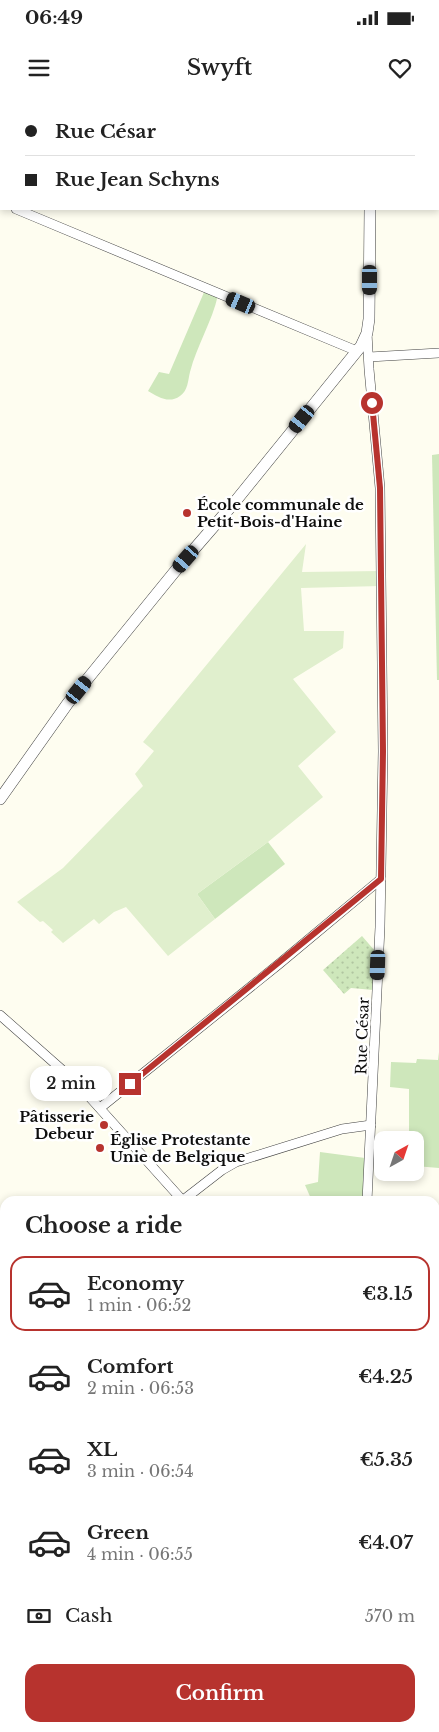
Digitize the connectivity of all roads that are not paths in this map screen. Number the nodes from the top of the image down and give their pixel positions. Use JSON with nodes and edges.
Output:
{"nodes":[{"id":1,"x":18,"y":210,"type":"edge"},
{"id":2,"x":370,"y":210,"type":"edge"},
{"id":3,"x":367,"y":333,"type":"junction"},
{"id":4,"x":359,"y":349,"type":"junction"},
{"id":5,"x":439,"y":353,"type":"edge"},
{"id":6,"x":369,"y":357,"type":"junction"},
{"id":7,"x":0,"y":799,"type":"edge"},
{"id":8,"x":381,"y":879,"type":"junction"},
{"id":9,"x":0,"y":1015,"type":"edge"},
{"id":10,"x":100,"y":1108,"type":"junction"},
{"id":11,"x":371,"y":1125,"type":"junction"},
{"id":12,"x":178,"y":1196,"type":"edge"},
{"id":13,"x":188,"y":1196,"type":"edge"},
{"id":14,"x":367,"y":1196,"type":"edge"}],
"edges":[{"from":1,"to":4,"type":"street"},
{"from":2,"to":3,"type":"street"},
{"from":3,"to":4,"type":"street"},
{"from":3,"to":6,"type":"street","name":"Rue César"},
{"from":4,"to":7,"type":"street"},
{"from":5,"to":6,"type":"street"},
{"from":6,"to":8,"type":"street","name":"Rue César"},
{"from":8,"to":10,"type":"street"},
{"from":8,"to":11,"type":"street","name":"Rue César"},
{"from":9,"to":10,"type":"street"},
{"from":10,"to":12,"type":"street"},
{"from":11,"to":13,"type":"street"},
{"from":11,"to":14,"type":"street","name":"Rue César"}]}
